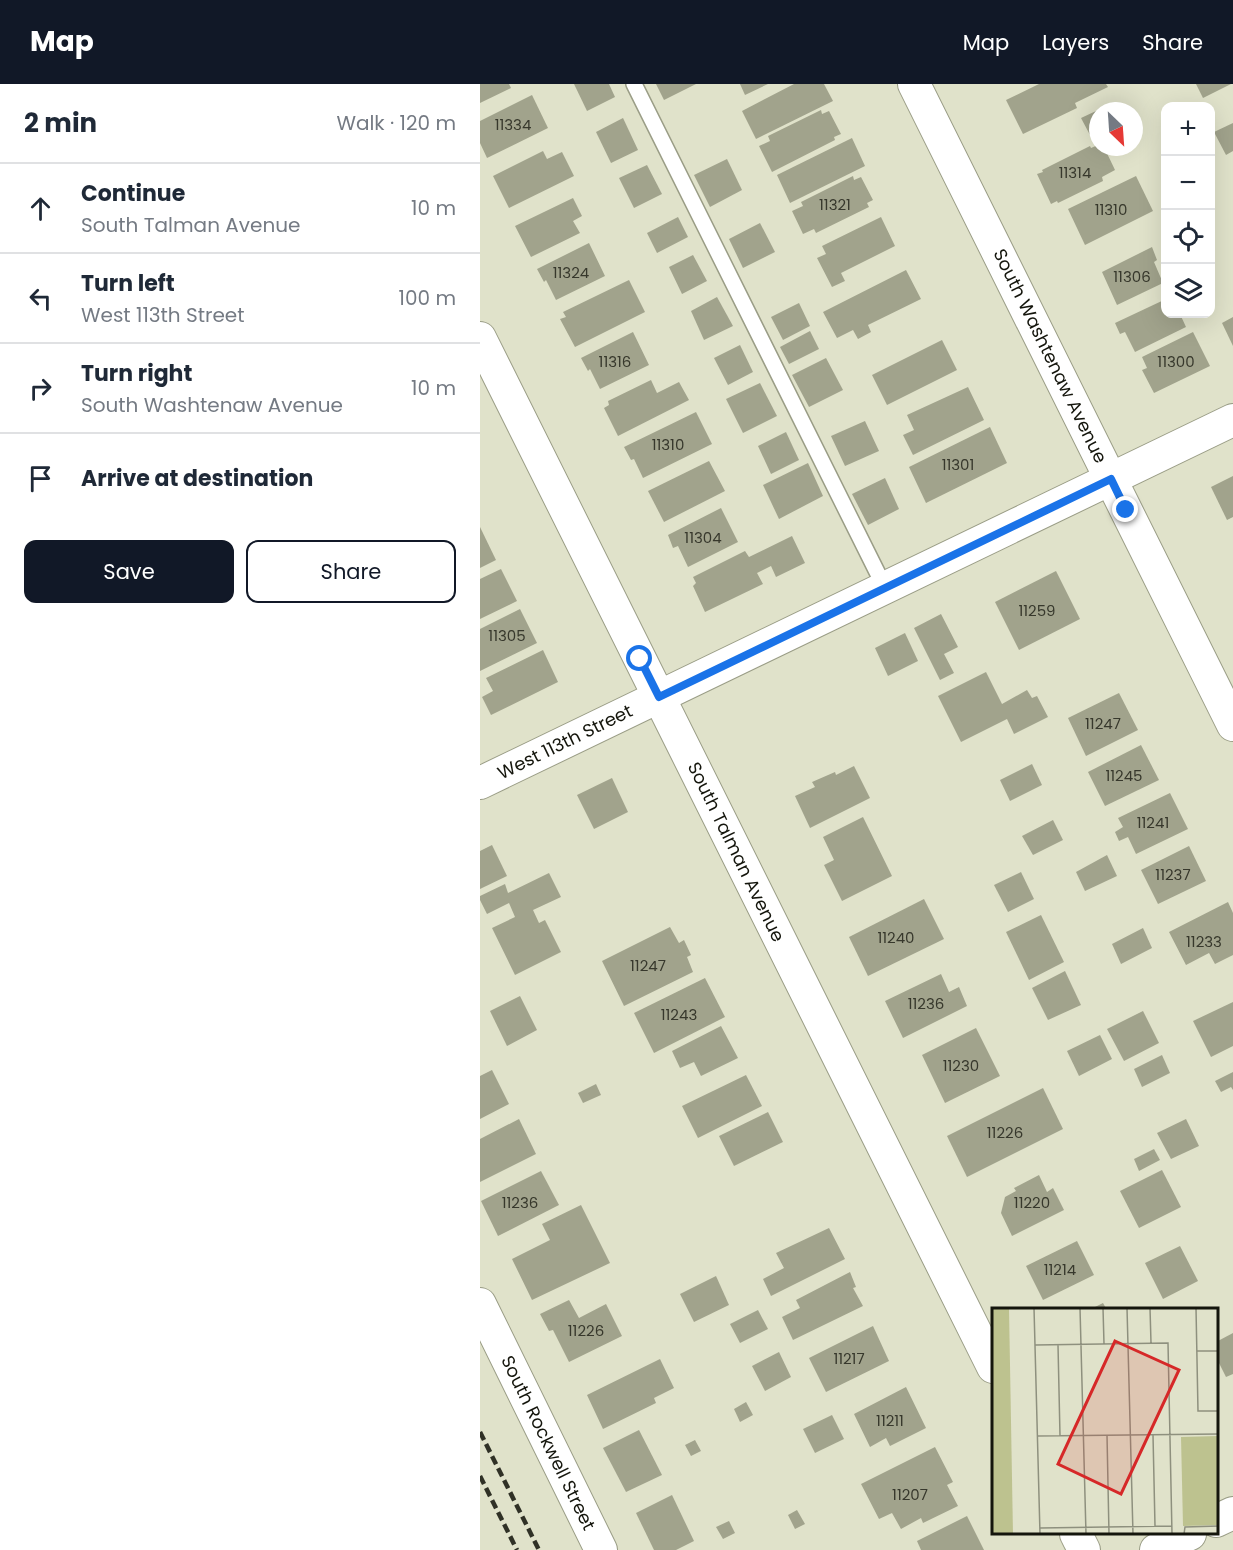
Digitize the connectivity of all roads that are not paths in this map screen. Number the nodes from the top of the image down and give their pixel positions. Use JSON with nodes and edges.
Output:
{"nodes":[{"id":1,"x":634,"y":84,"type":"edge"},
{"id":2,"x":914,"y":84,"type":"edge"},
{"id":3,"x":480,"y":338,"type":"edge"},
{"id":4,"x":1233,"y":420,"type":"edge"},
{"id":5,"x":1111,"y":479,"type":"junction"},
{"id":6,"x":885,"y":588,"type":"junction"},
{"id":7,"x":659,"y":697,"type":"junction"},
{"id":8,"x":1233,"y":725,"type":"edge"},
{"id":9,"x":480,"y":783,"type":"edge"},
{"id":10,"x":480,"y":1305,"type":"edge"},
{"id":11,"x":992,"y":1365,"type":"edge"},
{"id":12,"x":1233,"y":1512,"type":"edge"},
{"id":13,"x":1218,"y":1520,"type":"edge"},
{"id":14,"x":1077,"y":1535,"type":"edge"},
{"id":15,"x":1186,"y":1535,"type":"edge"},
{"id":16,"x":600,"y":1550,"type":"edge"},
{"id":17,"x":1084,"y":1550,"type":"edge"},
{"id":18,"x":1156,"y":1550,"type":"edge"}],
"edges":[{"from":1,"to":6,"type":"lane"},
{"from":2,"to":5,"type":"street","name":"South Washtenaw Avenue"},
{"from":3,"to":7,"type":"street","name":"South Talman Avenue"},
{"from":4,"to":5,"type":"street","name":"West 113th Street"},
{"from":5,"to":6,"type":"street","name":"West 113th Street"},
{"from":5,"to":8,"type":"street","name":"South Washtenaw Avenue"},
{"from":6,"to":7,"type":"street","name":"West 113th Street"},
{"from":7,"to":9,"type":"street","name":"West 113th Street"},
{"from":7,"to":11,"type":"street","name":"South Talman Avenue"},
{"from":10,"to":16,"type":"street","name":"South Rockwell Street"},
{"from":12,"to":13,"type":"street"},
{"from":14,"to":17,"type":"street"},
{"from":15,"to":18,"type":"street"}]}
